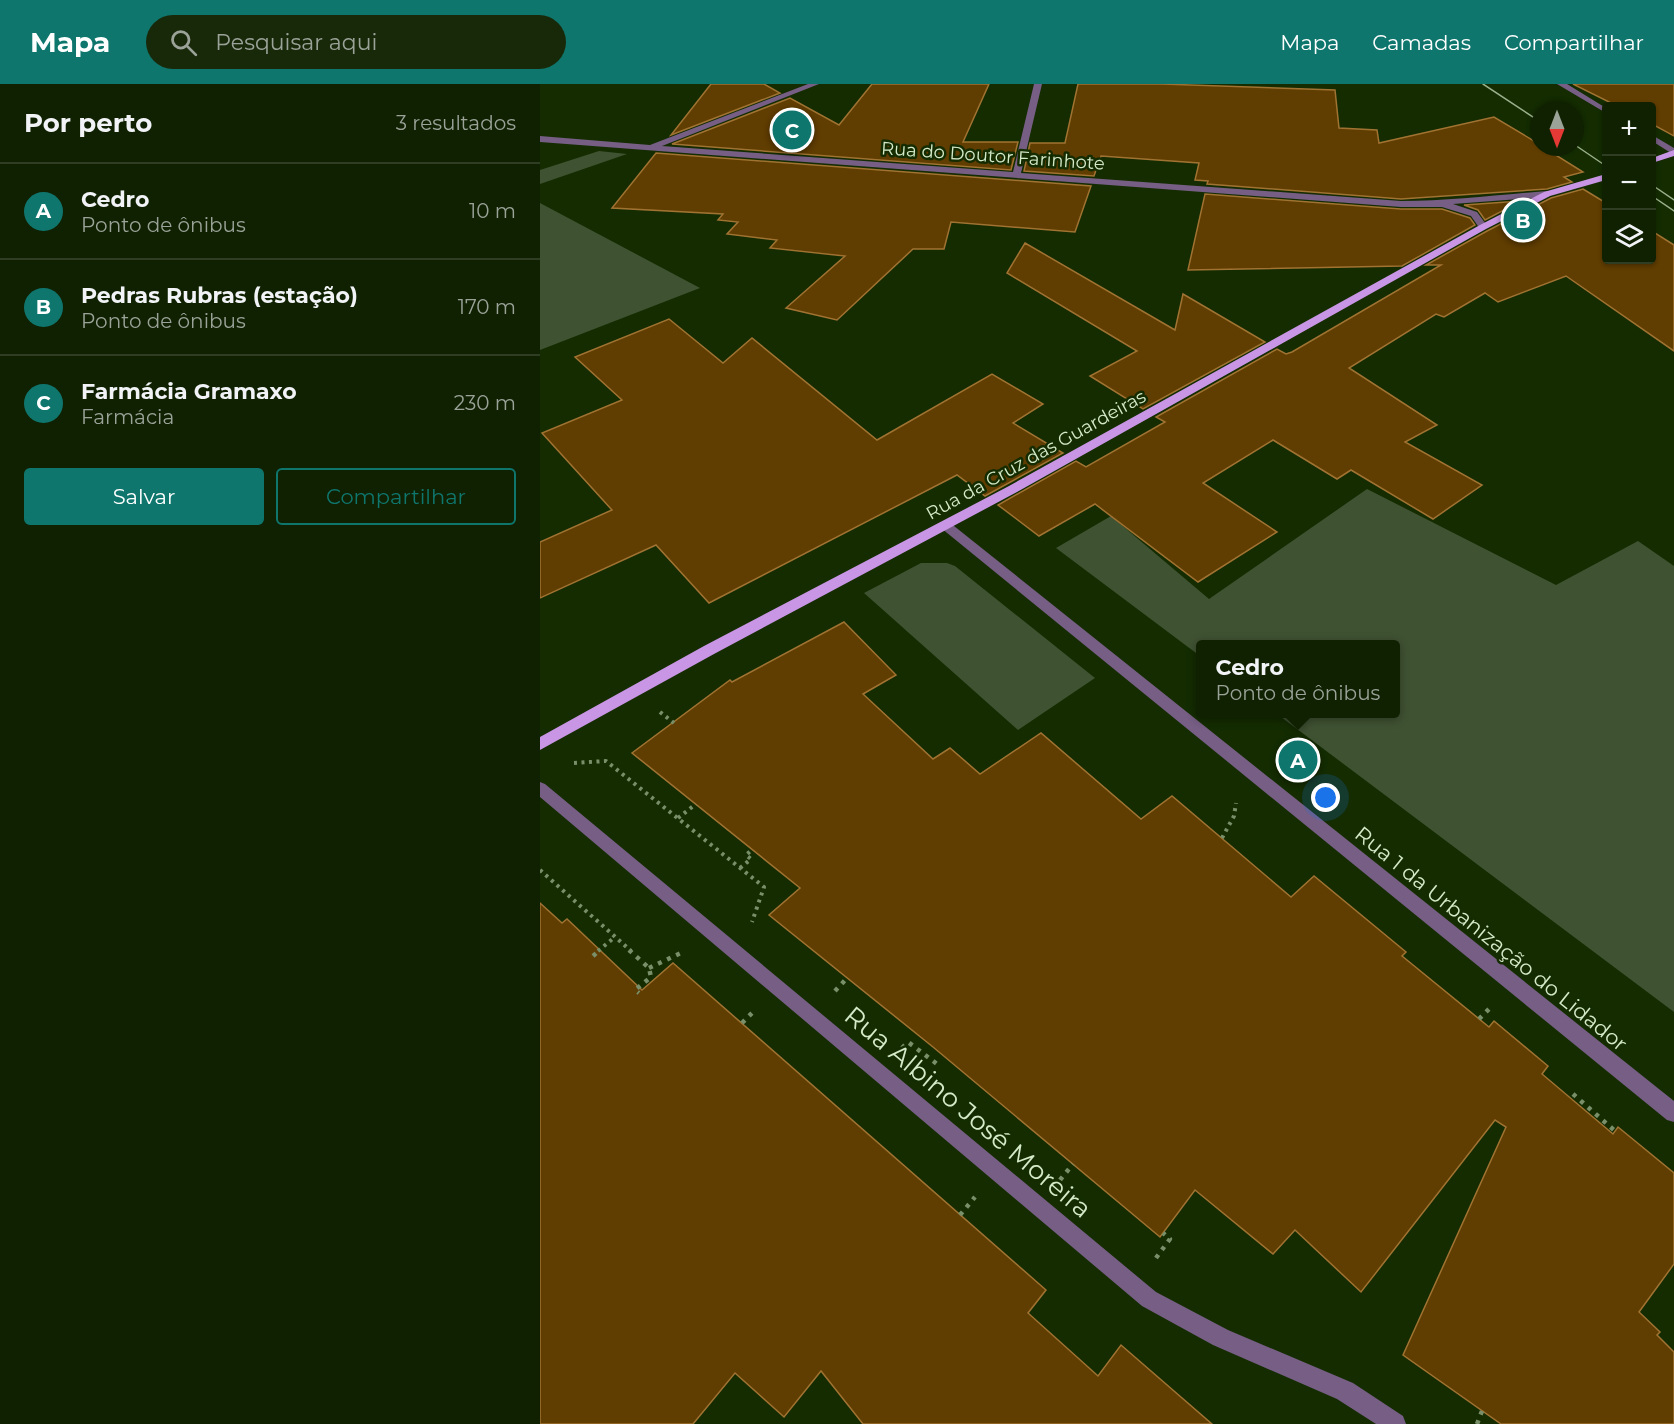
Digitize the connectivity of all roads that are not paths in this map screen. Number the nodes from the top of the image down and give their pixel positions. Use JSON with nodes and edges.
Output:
{"nodes":[{"id":1,"x":815,"y":84,"type":"edge"},
{"id":2,"x":1038,"y":84,"type":"edge"},
{"id":3,"x":1561,"y":84,"type":"edge"},
{"id":4,"x":1602,"y":109,"type":"edge"},
{"id":5,"x":540,"y":139,"type":"edge"},
{"id":6,"x":1656,"y":141,"type":"edge"},
{"id":7,"x":648,"y":148,"type":"junction"},
{"id":8,"x":1674,"y":153,"type":"edge"},
{"id":9,"x":1656,"y":160,"type":"edge"},
{"id":10,"x":1017,"y":173,"type":"junction"},
{"id":11,"x":1602,"y":178,"type":"edge"},
{"id":12,"x":1547,"y":194,"type":"junction"},
{"id":13,"x":1443,"y":204,"type":"junction"},
{"id":14,"x":1484,"y":227,"type":"junction"},
{"id":15,"x":945,"y":525,"type":"junction"},
{"id":16,"x":540,"y":744,"type":"edge"},
{"id":17,"x":540,"y":788,"type":"edge"},
{"id":18,"x":1674,"y":1113,"type":"edge"},
{"id":19,"x":1395,"y":1424,"type":"edge"}],
"edges":[{"from":1,"to":7,"type":"street"},
{"from":2,"to":10,"type":"street"},
{"from":3,"to":4,"type":"street"},
{"from":5,"to":7,"type":"street","name":"Rua do Doutor Farinhote"},
{"from":6,"to":8,"type":"street"},
{"from":7,"to":10,"type":"street","name":"Rua do Doutor Farinhote"},
{"from":8,"to":9,"type":"main road"},
{"from":10,"to":13,"type":"street","name":"Rua do Doutor Farinhote"},
{"from":11,"to":12,"type":"main road","name":"Rua do Doutor Farinhote"},
{"from":12,"to":13,"type":"street","name":"Rua do Doutor Farinhote"},
{"from":12,"to":14,"type":"main road","name":"Rua da Cruz das Guardeiras"},
{"from":13,"to":14,"type":"street","name":"Rua do Doutor Farinhote"},
{"from":14,"to":15,"type":"main road","name":"Rua da Cruz das Guardeiras"},
{"from":15,"to":16,"type":"main road","name":"Rua da Cruz das Guardeiras"},
{"from":15,"to":18,"type":"street","name":"Rua 1 da Urbanização do Lidador"},
{"from":17,"to":19,"type":"street","name":"Rua Albino José Moreira"}]}
